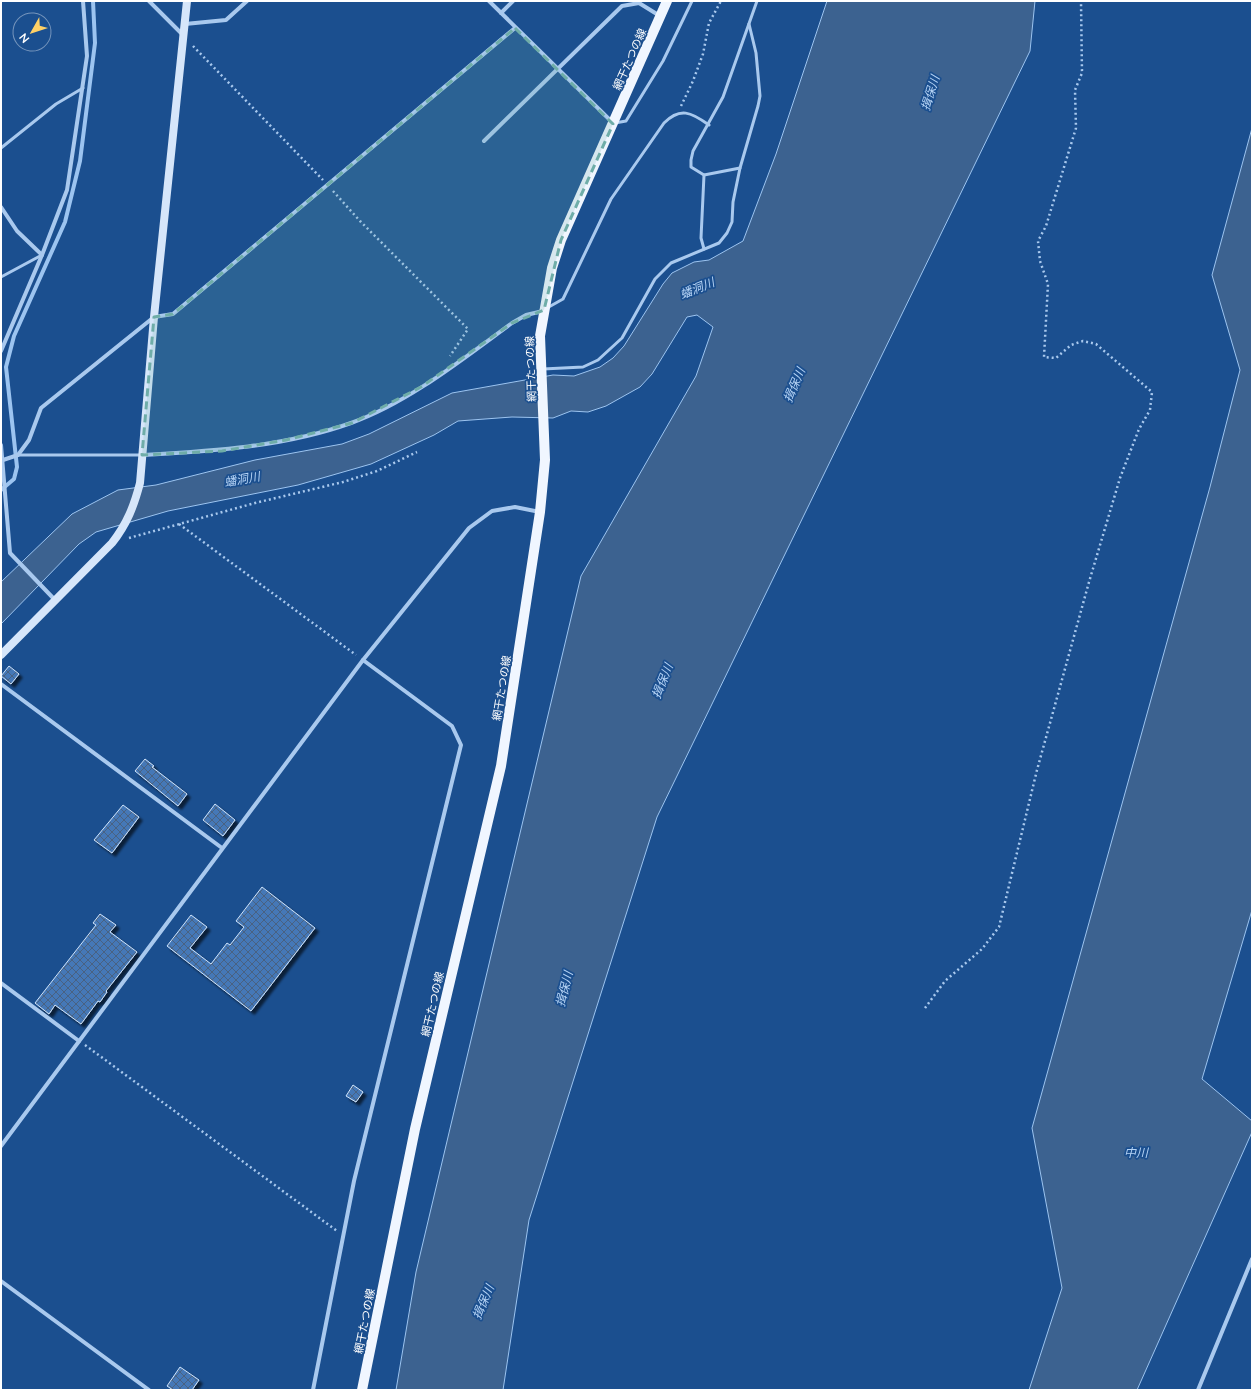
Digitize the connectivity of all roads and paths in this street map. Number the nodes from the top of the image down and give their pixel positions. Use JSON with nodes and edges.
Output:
{"nodes":[{"id":1,"x":83,"y":1,"type":"edge"},
{"id":2,"x":149,"y":1,"type":"edge"},
{"id":3,"x":187,"y":1,"type":"edge"},
{"id":4,"x":247,"y":1,"type":"edge"},
{"id":5,"x":488,"y":1,"type":"edge"},
{"id":6,"x":513,"y":1,"type":"edge"},
{"id":7,"x":667,"y":1,"type":"edge"},
{"id":8,"x":692,"y":1,"type":"edge"},
{"id":9,"x":721,"y":1,"type":"edge"},
{"id":10,"x":757,"y":1,"type":"edge"},
{"id":11,"x":1081,"y":1,"type":"edge"},
{"id":12,"x":501,"y":13,"type":"junction"},
{"id":13,"x":661,"y":16,"type":"junction"},
{"id":14,"x":185,"y":24,"type":"junction"},
{"id":15,"x":749,"y":24,"type":"junction"},
{"id":16,"x":515,"y":28,"type":"junction"},
{"id":17,"x":184,"y":37,"type":"junction"},
{"id":18,"x":557,"y":69,"type":"junction"},
{"id":19,"x":83,"y":88,"type":"junction"},
{"id":20,"x":678,"y":112,"type":"junction"},
{"id":21,"x":613,"y":124,"type":"junction"},
{"id":22,"x":709,"y":125,"type":"junction"},
{"id":23,"x":484,"y":141,"type":"dead end"},
{"id":24,"x":1,"y":148,"type":"edge"},
{"id":25,"x":740,"y":168,"type":"junction"},
{"id":26,"x":704,"y":175,"type":"junction"},
{"id":27,"x":328,"y":186,"type":"junction"},
{"id":28,"x":1,"y":207,"type":"edge"},
{"id":29,"x":704,"y":249,"type":"junction"},
{"id":30,"x":42,"y":255,"type":"junction"},
{"id":31,"x":1,"y":277,"type":"edge"},
{"id":32,"x":544,"y":310,"type":"junction"},
{"id":33,"x":154,"y":317,"type":"junction"},
{"id":34,"x":1,"y":350,"type":"edge"},
{"id":35,"x":542,"y":369,"type":"junction"},
{"id":36,"x":438,"y":375,"type":"junction"},
{"id":37,"x":1,"y":445,"type":"edge"},
{"id":38,"x":417,"y":452,"type":"dead end"},
{"id":39,"x":142,"y":455,"type":"junction"},
{"id":40,"x":18,"y":456,"type":"junction"},
{"id":41,"x":3,"y":460,"type":"junction"},
{"id":42,"x":540,"y":512,"type":"junction"},
{"id":43,"x":179,"y":524,"type":"junction"},
{"id":44,"x":112,"y":543,"type":"junction"},
{"id":45,"x":55,"y":600,"type":"junction"},
{"id":46,"x":1,"y":655,"type":"edge"},
{"id":47,"x":363,"y":660,"type":"junction"},
{"id":48,"x":1,"y":684,"type":"edge"},
{"id":49,"x":222,"y":848,"type":"junction"},
{"id":50,"x":1,"y":984,"type":"edge"},
{"id":51,"x":925,"y":1008,"type":"dead end"},
{"id":52,"x":79,"y":1041,"type":"junction"},
{"id":53,"x":1,"y":1146,"type":"edge"},
{"id":54,"x":344,"y":1236,"type":"junction"},
{"id":55,"x":1252,"y":1259,"type":"edge"},
{"id":56,"x":1,"y":1281,"type":"edge"},
{"id":57,"x":149,"y":1390,"type":"edge"},
{"id":58,"x":313,"y":1390,"type":"edge"},
{"id":59,"x":362,"y":1390,"type":"edge"},
{"id":60,"x":1198,"y":1390,"type":"edge"}],
"edges":[{"from":1,"to":19,"type":"street"},
{"from":2,"to":17,"type":"street"},
{"from":3,"to":14,"type":"street"},
{"from":4,"to":14,"type":"street"},
{"from":5,"to":12,"type":"street"},
{"from":6,"to":12,"type":"street"},
{"from":7,"to":13,"type":"main road","name":"網干たつの線"},
{"from":8,"to":21,"type":"lane"},
{"from":9,"to":20,"type":"path"},
{"from":10,"to":15,"type":"lane"},
{"from":11,"to":51,"type":"path"},
{"from":12,"to":16,"type":"street"},
{"from":13,"to":18,"type":"street"},
{"from":13,"to":21,"type":"main road","name":"網干たつの線"},
{"from":14,"to":17,"type":"street"},
{"from":15,"to":22,"type":"lane"},
{"from":15,"to":25,"type":"lane"},
{"from":16,"to":18,"type":"street"},
{"from":16,"to":27,"type":"street"},
{"from":17,"to":27,"type":"path"},
{"from":17,"to":33,"type":"street"},
{"from":18,"to":21,"type":"street"},
{"from":18,"to":23,"type":"street"},
{"from":19,"to":24,"type":"lane"},
{"from":19,"to":30,"type":"street"},
{"from":20,"to":22,"type":"lane"},
{"from":20,"to":32,"type":"lane"},
{"from":21,"to":32,"type":"main road","name":"網干たつの線"},
{"from":22,"to":26,"type":"lane"},
{"from":25,"to":26,"type":"lane"},
{"from":25,"to":29,"type":"lane"},
{"from":26,"to":29,"type":"lane"},
{"from":27,"to":33,"type":"street"},
{"from":27,"to":36,"type":"path"},
{"from":28,"to":30,"type":"street"},
{"from":29,"to":35,"type":"lane"},
{"from":30,"to":31,"type":"lane"},
{"from":30,"to":34,"type":"street"},
{"from":32,"to":35,"type":"main road","name":"網干たつの線"},
{"from":32,"to":36,"type":"street"},
{"from":33,"to":39,"type":"street"},
{"from":33,"to":40,"type":"street"},
{"from":35,"to":42,"type":"main road","name":"網干たつの線"},
{"from":36,"to":39,"type":"street"},
{"from":37,"to":41,"type":"street"},
{"from":38,"to":43,"type":"path"},
{"from":39,"to":40,"type":"lane"},
{"from":39,"to":44,"type":"street"},
{"from":40,"to":41,"type":"street"},
{"from":41,"to":45,"type":"street"},
{"from":42,"to":47,"type":"street"},
{"from":42,"to":59,"type":"main road","name":"網干たつの線"},
{"from":43,"to":44,"type":"path"},
{"from":43,"to":47,"type":"path"},
{"from":44,"to":45,"type":"street"},
{"from":45,"to":46,"type":"street"},
{"from":47,"to":49,"type":"street"},
{"from":47,"to":54,"type":"street"},
{"from":48,"to":49,"type":"street"},
{"from":49,"to":52,"type":"street"},
{"from":50,"to":52,"type":"street"},
{"from":52,"to":53,"type":"street"},
{"from":52,"to":54,"type":"path"},
{"from":54,"to":58,"type":"street"},
{"from":55,"to":60,"type":"street"},
{"from":56,"to":57,"type":"street"}]}
